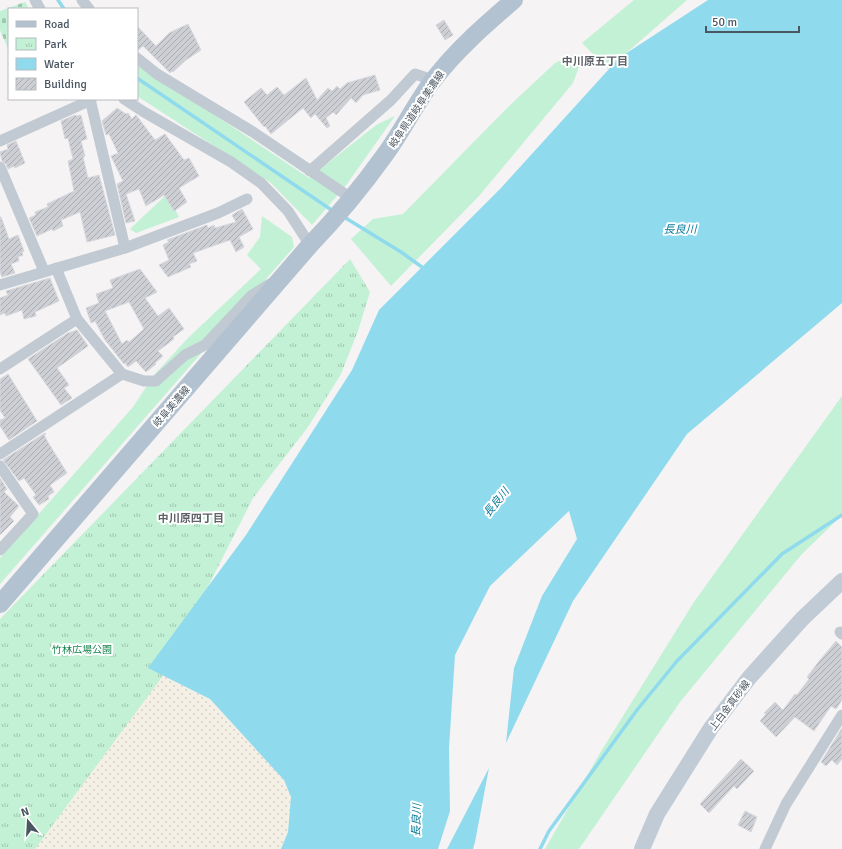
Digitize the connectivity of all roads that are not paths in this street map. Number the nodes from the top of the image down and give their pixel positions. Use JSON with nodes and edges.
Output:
{"nodes":[{"id":1,"x":82,"y":0,"type":"edge"},
{"id":2,"x":514,"y":0,"type":"edge"},
{"id":3,"x":88,"y":8,"type":"edge"},
{"id":4,"x":138,"y":59,"type":"edge"},
{"id":5,"x":433,"y":80,"type":"junction"},
{"id":6,"x":91,"y":100,"type":"edge"},
{"id":7,"x":126,"y":100,"type":"edge"},
{"id":8,"x":0,"y":141,"type":"edge"},
{"id":9,"x":0,"y":167,"type":"edge"},
{"id":10,"x":310,"y":171,"type":"junction"},
{"id":11,"x":247,"y":199,"type":"dead end"},
{"id":12,"x":347,"y":203,"type":"junction"},
{"id":13,"x":315,"y":239,"type":"junction"},
{"id":14,"x":125,"y":248,"type":"junction"},
{"id":15,"x":56,"y":268,"type":"junction"},
{"id":16,"x":44,"y":271,"type":"junction"},
{"id":17,"x":285,"y":274,"type":"junction"},
{"id":18,"x":0,"y":285,"type":"edge"},
{"id":19,"x":77,"y":319,"type":"junction"},
{"id":20,"x":0,"y":369,"type":"edge"},
{"id":21,"x":122,"y":374,"type":"junction"},
{"id":22,"x":0,"y":454,"type":"edge"},
{"id":23,"x":0,"y":466,"type":"edge"},
{"id":24,"x":0,"y":550,"type":"edge"},
{"id":25,"x":842,"y":581,"type":"edge"},
{"id":26,"x":0,"y":604,"type":"edge"},
{"id":27,"x":842,"y":716,"type":"edge"},
{"id":28,"x":642,"y":849,"type":"edge"},
{"id":29,"x":765,"y":849,"type":"edge"}],
"edges":[{"from":1,"to":3,"type":"street"},
{"from":2,"to":5,"type":"main road","name":"岐阜県道岐阜美濃線"},
{"from":4,"to":10,"type":"street"},
{"from":5,"to":10,"type":"street"},
{"from":5,"to":12,"type":"main road","name":"岐阜県道岐阜美濃線"},
{"from":6,"to":8,"type":"street"},
{"from":6,"to":14,"type":"street"},
{"from":7,"to":13,"type":"street"},
{"from":9,"to":16,"type":"street"},
{"from":10,"to":12,"type":"street"},
{"from":11,"to":14,"type":"street"},
{"from":12,"to":13,"type":"main road","name":"岐阜美濃線"},
{"from":13,"to":17,"type":"main road","name":"岐阜美濃線"},
{"from":14,"to":15,"type":"street"},
{"from":15,"to":16,"type":"street"},
{"from":15,"to":19,"type":"street"},
{"from":16,"to":18,"type":"street"},
{"from":17,"to":21,"type":"street"},
{"from":17,"to":26,"type":"main road","name":"岐阜美濃線"},
{"from":19,"to":20,"type":"street"},
{"from":19,"to":21,"type":"street"},
{"from":21,"to":22,"type":"street"},
{"from":23,"to":24,"type":"street"},
{"from":25,"to":28,"type":"main road","name":"上白金真砂線"},
{"from":27,"to":29,"type":"street"}]}
